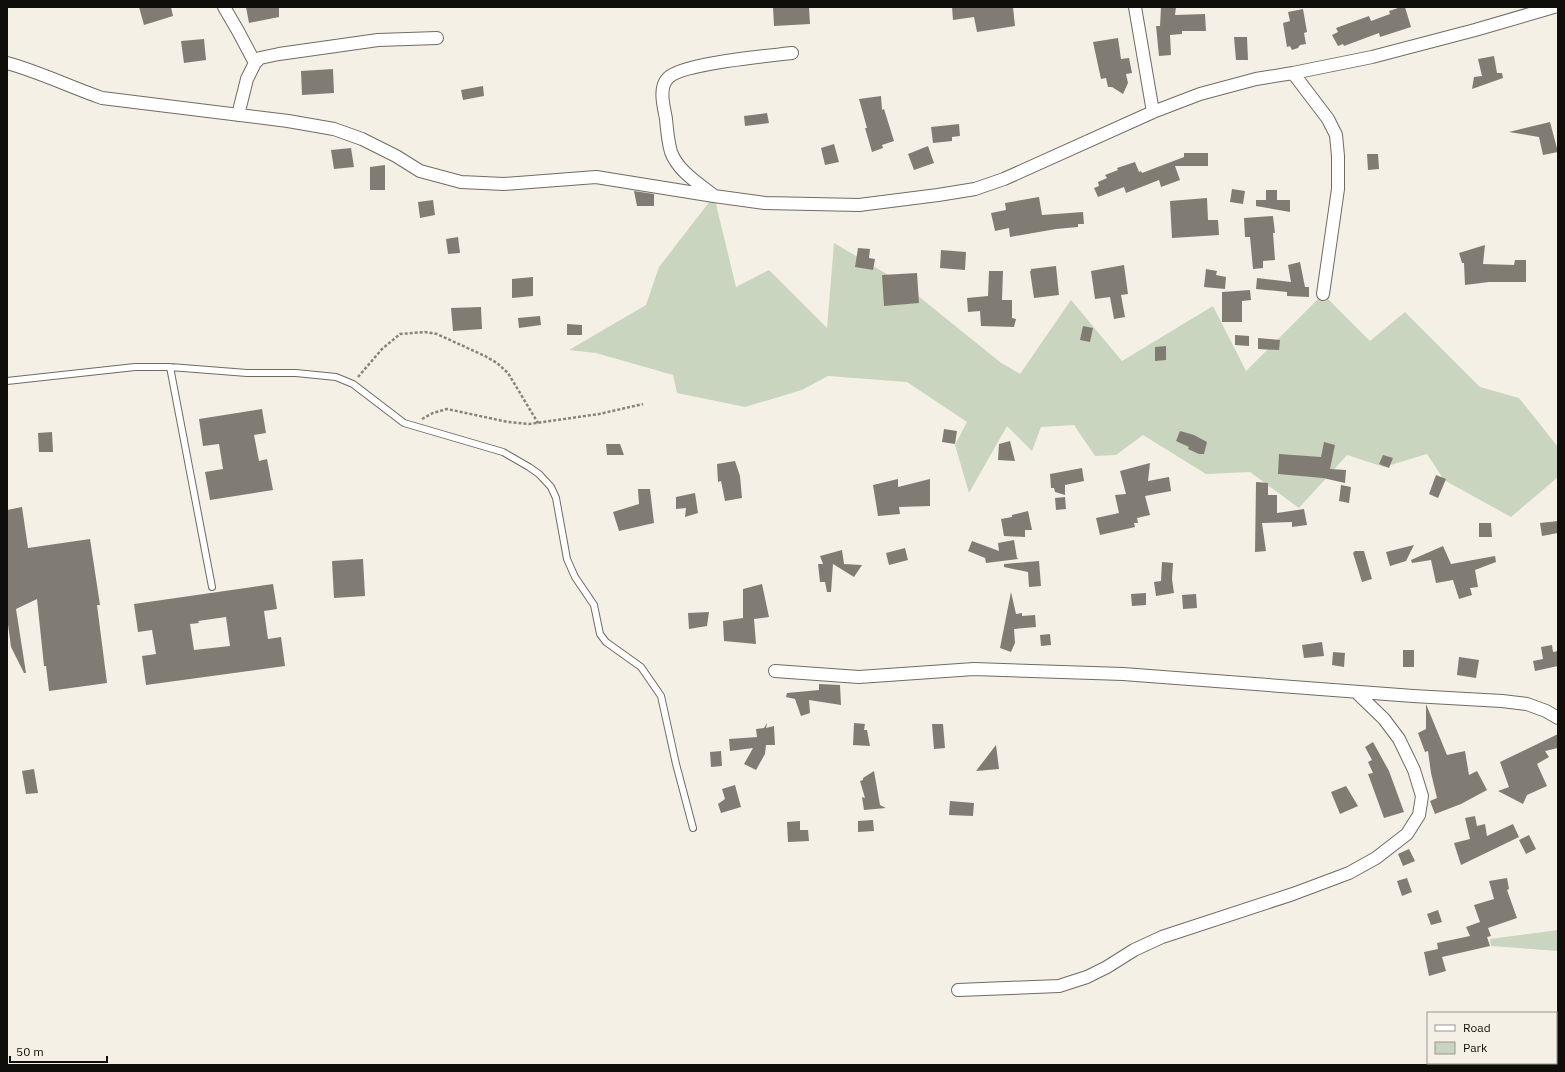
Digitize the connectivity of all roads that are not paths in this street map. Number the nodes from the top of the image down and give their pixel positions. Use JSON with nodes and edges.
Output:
{"nodes":[{"id":1,"x":224,"y":7,"type":"edge"},
{"id":2,"x":1135,"y":7,"type":"edge"},
{"id":3,"x":1554,"y":7,"type":"edge"},
{"id":4,"x":437,"y":38,"type":"dead end"},
{"id":5,"x":792,"y":53,"type":"dead end"},
{"id":6,"x":7,"y":62,"type":"edge"},
{"id":7,"x":255,"y":63,"type":"junction"},
{"id":8,"x":1293,"y":73,"type":"junction"},
{"id":9,"x":1153,"y":112,"type":"junction"},
{"id":10,"x":238,"y":115,"type":"junction"},
{"id":11,"x":714,"y":196,"type":"junction"},
{"id":12,"x":1323,"y":294,"type":"dead end"},
{"id":13,"x":170,"y":367,"type":"junction"},
{"id":14,"x":7,"y":381,"type":"edge"},
{"id":15,"x":212,"y":587,"type":"dead end"},
{"id":16,"x":775,"y":672,"type":"dead end"},
{"id":17,"x":1356,"y":692,"type":"junction"},
{"id":18,"x":1558,"y":718,"type":"edge"},
{"id":19,"x":693,"y":828,"type":"dead end"},
{"id":20,"x":958,"y":990,"type":"dead end"}],
"edges":[{"from":1,"to":7,"type":"street"},
{"from":2,"to":9,"type":"street"},
{"from":3,"to":8,"type":"street"},
{"from":4,"to":7,"type":"street"},
{"from":5,"to":11,"type":"street"},
{"from":6,"to":10,"type":"street"},
{"from":7,"to":10,"type":"street"},
{"from":8,"to":9,"type":"street"},
{"from":8,"to":12,"type":"street"},
{"from":9,"to":11,"type":"street"},
{"from":10,"to":11,"type":"street"},
{"from":13,"to":14,"type":"lane"},
{"from":13,"to":15,"type":"lane"},
{"from":13,"to":19,"type":"lane"},
{"from":16,"to":17,"type":"street"},
{"from":17,"to":18,"type":"street"},
{"from":17,"to":20,"type":"street"}]}
